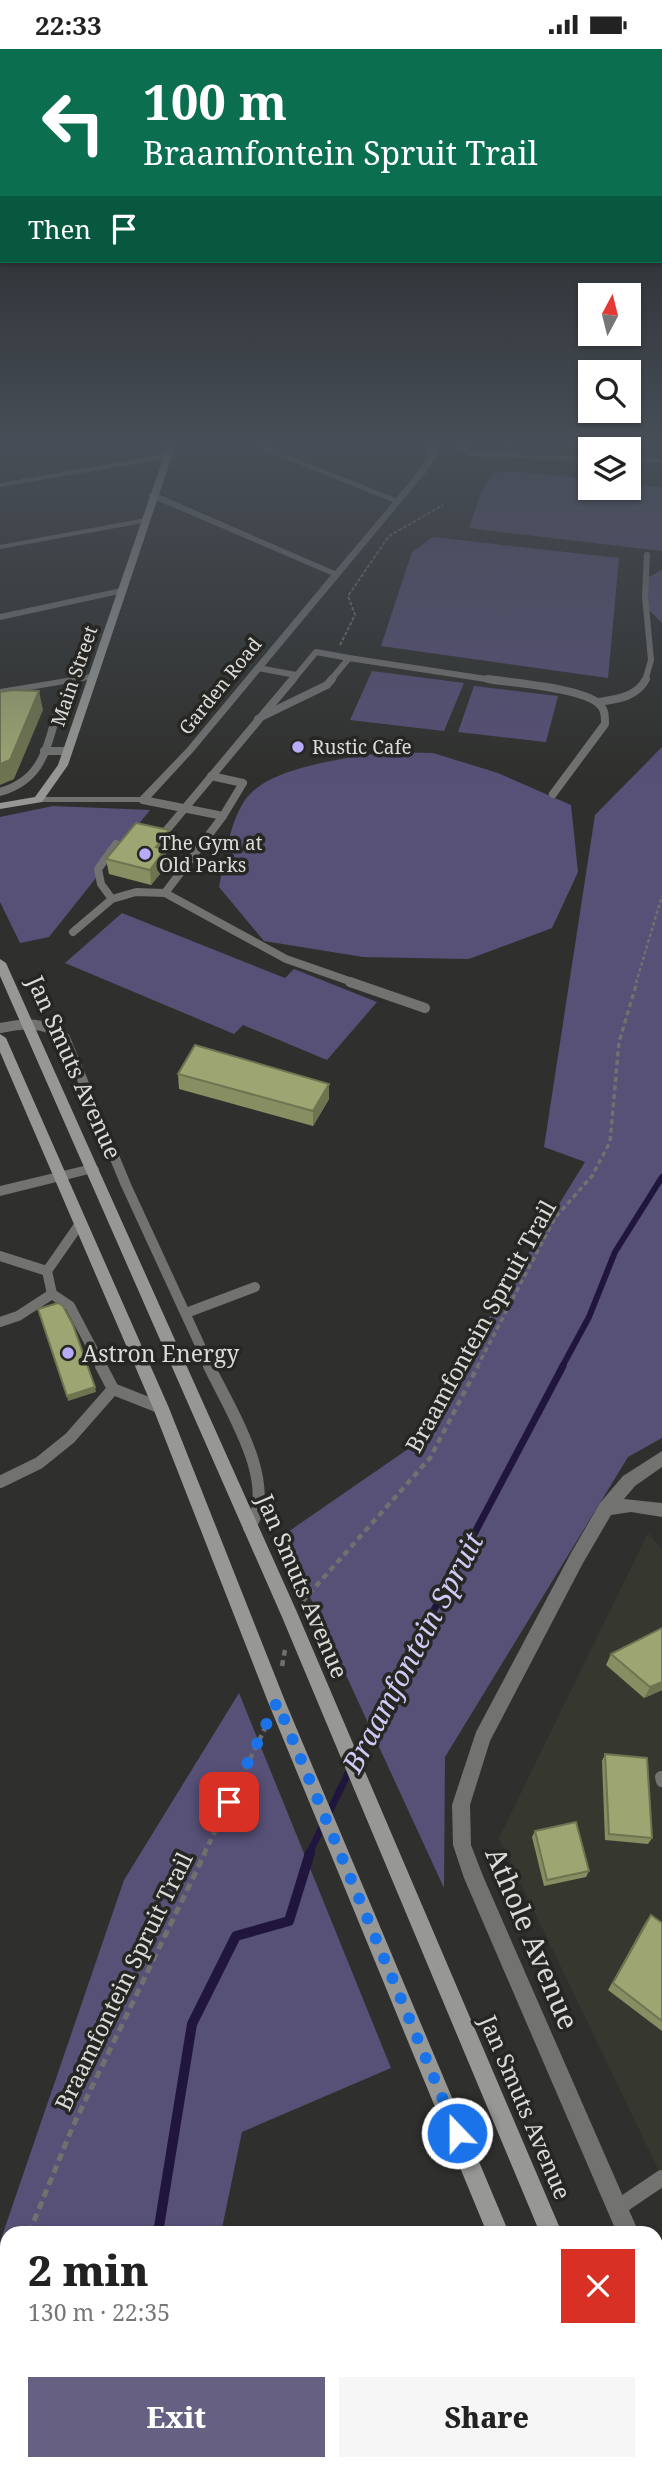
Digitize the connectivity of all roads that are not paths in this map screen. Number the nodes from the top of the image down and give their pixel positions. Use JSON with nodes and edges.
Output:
{"nodes":[{"id":1,"x":134,"y":554,"type":"edge"},
{"id":2,"x":290,"y":554,"type":"edge"},
{"id":3,"x":353,"y":554,"type":"edge"},
{"id":4,"x":647,"y":555,"type":"dead end"},
{"id":5,"x":337,"y":574,"type":"junction"},
{"id":6,"x":121,"y":591,"type":"junction"},
{"id":7,"x":0,"y":617,"type":"edge"},
{"id":8,"x":349,"y":658,"type":"junction"},
{"id":9,"x":258,"y":668,"type":"junction"},
{"id":10,"x":296,"y":675,"type":"junction"},
{"id":11,"x":91,"y":677,"type":"junction"},
{"id":12,"x":0,"y":692,"type":"edge"},
{"id":13,"x":599,"y":702,"type":"junction"},
{"id":14,"x":57,"y":713,"type":"dead end"},
{"id":15,"x":258,"y":719,"type":"junction"},
{"id":16,"x":44,"y":751,"type":"junction"},
{"id":17,"x":67,"y":751,"type":"junction"},
{"id":18,"x":211,"y":776,"type":"junction"},
{"id":19,"x":0,"y":792,"type":"edge"},
{"id":20,"x":553,"y":794,"type":"dead end"},
{"id":21,"x":38,"y":800,"type":"junction"},
{"id":22,"x":144,"y":800,"type":"junction"},
{"id":23,"x":0,"y":806,"type":"edge"},
{"id":24,"x":186,"y":807,"type":"junction"},
{"id":25,"x":223,"y":816,"type":"junction"},
{"id":26,"x":165,"y":832,"type":"edge"},
{"id":27,"x":116,"y":844,"type":"edge"},
{"id":28,"x":165,"y":893,"type":"junction"},
{"id":29,"x":112,"y":898,"type":"junction"},
{"id":30,"x":73,"y":932,"type":"dead end"},
{"id":31,"x":0,"y":963,"type":"edge"},
{"id":32,"x":425,"y":1008,"type":"dead end"},
{"id":33,"x":28,"y":1022,"type":"junction"},
{"id":34,"x":0,"y":1028,"type":"edge"},
{"id":35,"x":0,"y":1038,"type":"edge"},
{"id":36,"x":92,"y":1169,"type":"junction"},
{"id":37,"x":60,"y":1178,"type":"junction"},
{"id":38,"x":0,"y":1191,"type":"edge"},
{"id":39,"x":79,"y":1225,"type":"junction"},
{"id":40,"x":0,"y":1255,"type":"edge"},
{"id":41,"x":47,"y":1271,"type":"junction"},
{"id":42,"x":255,"y":1287,"type":"dead end"},
{"id":43,"x":52,"y":1294,"type":"junction"},
{"id":44,"x":186,"y":1313,"type":"junction"},
{"id":45,"x":0,"y":1322,"type":"edge"},
{"id":46,"x":113,"y":1389,"type":"junction"},
{"id":47,"x":161,"y":1408,"type":"junction"},
{"id":48,"x":662,"y":1458,"type":"edge"},
{"id":49,"x":0,"y":1482,"type":"edge"},
{"id":50,"x":606,"y":1508,"type":"junction"},
{"id":51,"x":662,"y":1510,"type":"edge"},
{"id":52,"x":250,"y":1528,"type":"junction"},
{"id":53,"x":662,"y":2178,"type":"edge"},
{"id":54,"x":616,"y":2209,"type":"junction"},
{"id":55,"x":495,"y":2226,"type":"edge"},
{"id":56,"x":548,"y":2226,"type":"edge"},
{"id":57,"x":624,"y":2226,"type":"edge"}],
"edges":[{"from":1,"to":6,"type":"main road","name":"Main Street"},
{"from":2,"to":5,"type":"street"},
{"from":3,"to":5,"type":"street","name":"Garden Road"},
{"from":4,"to":13,"type":"lane"},
{"from":5,"to":9,"type":"street","name":"Garden Road"},
{"from":6,"to":7,"type":"street"},
{"from":6,"to":11,"type":"main road","name":"Main Street"},
{"from":8,"to":10,"type":"lane"},
{"from":8,"to":13,"type":"lane"},
{"from":8,"to":15,"type":"lane"},
{"from":9,"to":10,"type":"lane"},
{"from":9,"to":22,"type":"street","name":"Garden Road"},
{"from":10,"to":15,"type":"lane"},
{"from":11,"to":12,"type":"street"},
{"from":11,"to":17,"type":"main road","name":"Main Street"},
{"from":13,"to":20,"type":"lane"},
{"from":14,"to":16,"type":"lane"},
{"from":15,"to":18,"type":"lane"},
{"from":16,"to":17,"type":"lane"},
{"from":16,"to":19,"type":"lane"},
{"from":17,"to":21,"type":"main road","name":"Main Street"},
{"from":18,"to":24,"type":"lane"},
{"from":18,"to":25,"type":"lane"},
{"from":21,"to":22,"type":"street"},
{"from":21,"to":23,"type":"main road"},
{"from":22,"to":24,"type":"lane"},
{"from":24,"to":25,"type":"lane"},
{"from":24,"to":26,"type":"lane"},
{"from":25,"to":28,"type":"lane"},
{"from":27,"to":29,"type":"lane"},
{"from":28,"to":29,"type":"lane"},
{"from":28,"to":32,"type":"lane"},
{"from":29,"to":30,"type":"lane"},
{"from":31,"to":33,"type":"main road","name":"Jan Smuts Avenue"},
{"from":33,"to":34,"type":"lane"},
{"from":33,"to":36,"type":"main road","name":"Jan Smuts Avenue"},
{"from":33,"to":44,"type":"lane"},
{"from":35,"to":37,"type":"main road"},
{"from":36,"to":37,"type":"street"},
{"from":36,"to":52,"type":"main road","name":"Jan Smuts Avenue"},
{"from":37,"to":38,"type":"street"},
{"from":37,"to":39,"type":"main road"},
{"from":39,"to":41,"type":"lane"},
{"from":39,"to":47,"type":"main road"},
{"from":40,"to":41,"type":"lane"},
{"from":41,"to":43,"type":"lane"},
{"from":42,"to":44,"type":"lane"},
{"from":43,"to":45,"type":"lane"},
{"from":43,"to":46,"type":"lane"},
{"from":44,"to":52,"type":"lane"},
{"from":46,"to":47,"type":"lane"},
{"from":46,"to":49,"type":"lane"},
{"from":47,"to":55,"type":"main road"},
{"from":48,"to":50,"type":"street","name":"Athole Avenue"},
{"from":50,"to":51,"type":"street"},
{"from":50,"to":54,"type":"street","name":"Athole Avenue"},
{"from":52,"to":56,"type":"main road","name":"Jan Smuts Avenue"},
{"from":53,"to":54,"type":"lane"},
{"from":54,"to":57,"type":"street","name":"Athole Avenue"}]}
